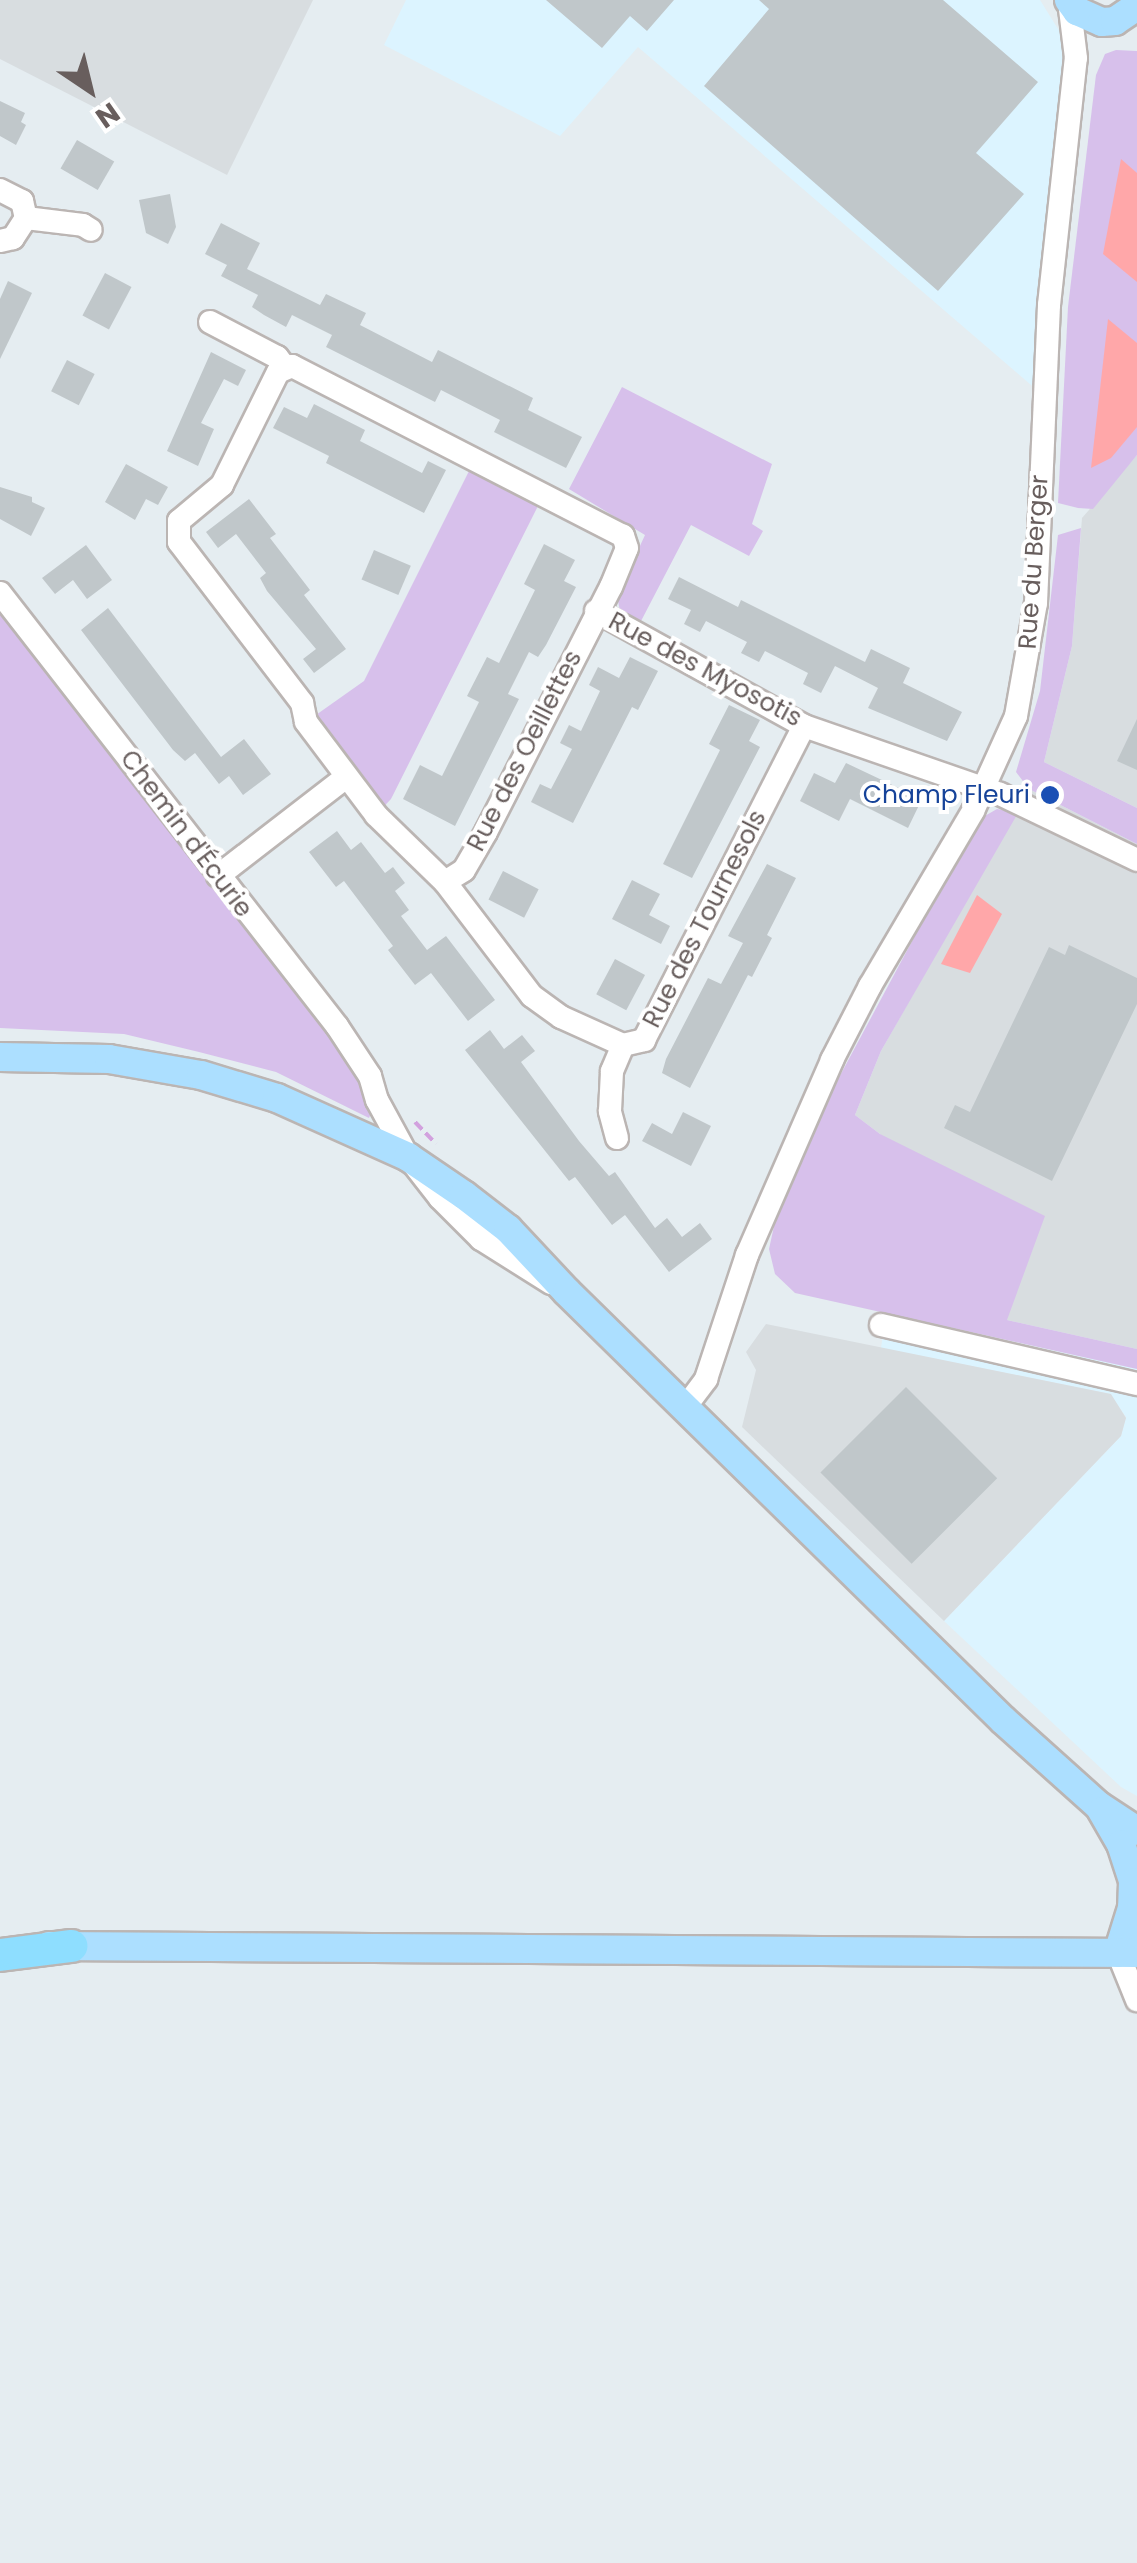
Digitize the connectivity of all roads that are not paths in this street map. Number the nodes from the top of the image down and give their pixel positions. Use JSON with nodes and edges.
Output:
{"nodes":[{"id":1,"x":1069,"y":1,"type":"edge"},
{"id":2,"x":1122,"y":19,"type":"edge"},
{"id":3,"x":1076,"y":58,"type":"junction"},
{"id":4,"x":0,"y":190,"type":"edge"},
{"id":5,"x":26,"y":218,"type":"junction"},
{"id":6,"x":91,"y":230,"type":"dead end"},
{"id":7,"x":0,"y":241,"type":"edge"},
{"id":8,"x":210,"y":322,"type":"dead end"},
{"id":9,"x":289,"y":367,"type":"junction"},
{"id":10,"x":0,"y":593,"type":"edge"},
{"id":11,"x":596,"y":611,"type":"junction"},
{"id":12,"x":804,"y":726,"type":"junction"},
{"id":13,"x":346,"y":777,"type":"junction"},
{"id":14,"x":984,"y":790,"type":"junction"},
{"id":15,"x":1137,"y":860,"type":"edge"},
{"id":16,"x":218,"y":876,"type":"junction"},
{"id":17,"x":446,"y":882,"type":"junction"},
{"id":18,"x":623,"y":1045,"type":"junction"},
{"id":19,"x":0,"y":1057,"type":"edge"},
{"id":20,"x":377,"y":1100,"type":"junction"},
{"id":21,"x":349,"y":1130,"type":"junction"},
{"id":22,"x":618,"y":1138,"type":"dead end"},
{"id":23,"x":408,"y":1157,"type":"junction"},
{"id":24,"x":881,"y":1325,"type":"dead end"},
{"id":25,"x":1137,"y":1384,"type":"edge"},
{"id":26,"x":686,"y":1406,"type":"junction"},
{"id":27,"x":1098,"y":1806,"type":"junction"},
{"id":28,"x":1136,"y":1831,"type":"edge"},
{"id":29,"x":0,"y":1945,"type":"edge"},
{"id":30,"x":71,"y":1946,"type":"junction"},
{"id":31,"x":1128,"y":1953,"type":"edge"},
{"id":32,"x":0,"y":1955,"type":"edge"},
{"id":33,"x":1137,"y":2000,"type":"edge"}],
"edges":[{"from":1,"to":2,"type":"main road"},
{"from":1,"to":3,"type":"street","name":"Rue du Berger"},
{"from":2,"to":3,"type":"street"},
{"from":3,"to":14,"type":"street","name":"Rue du Berger"},
{"from":4,"to":5,"type":"street"},
{"from":5,"to":6,"type":"street"},
{"from":5,"to":7,"type":"street"},
{"from":8,"to":9,"type":"street"},
{"from":9,"to":11,"type":"street","name":"Rue des Oeillettes"},
{"from":9,"to":13,"type":"street","name":"Rue des Tournesols"},
{"from":10,"to":16,"type":"street","name":"Chemin d'Écurie"},
{"from":11,"to":12,"type":"street","name":"Rue des Myosotis"},
{"from":11,"to":17,"type":"street","name":"Rue des Oeillettes"},
{"from":12,"to":14,"type":"street","name":"Rue des Myosotis"},
{"from":12,"to":18,"type":"street","name":"Rue des Tournesols"},
{"from":13,"to":16,"type":"street"},
{"from":13,"to":17,"type":"street","name":"Rue des Tournesols"},
{"from":14,"to":15,"type":"street","name":"Rue des Myosotis"},
{"from":14,"to":26,"type":"street","name":"Rue du Berger"},
{"from":16,"to":20,"type":"street","name":"Chemin d'Écurie"},
{"from":17,"to":18,"type":"street","name":"Rue des Tournesols"},
{"from":18,"to":22,"type":"street"},
{"from":19,"to":21,"type":"main road"},
{"from":20,"to":21,"type":"street"},
{"from":20,"to":23,"type":"street","name":"Chemin d'Écurie"},
{"from":21,"to":23,"type":"main road"},
{"from":23,"to":26,"type":"main road"},
{"from":24,"to":25,"type":"street"},
{"from":26,"to":27,"type":"main road"},
{"from":27,"to":28,"type":"main road"},
{"from":27,"to":31,"type":"main road"},
{"from":29,"to":30,"type":"main road"},
{"from":30,"to":31,"type":"main road"},
{"from":30,"to":32,"type":"highway"},
{"from":31,"to":33,"type":"street"}]}
